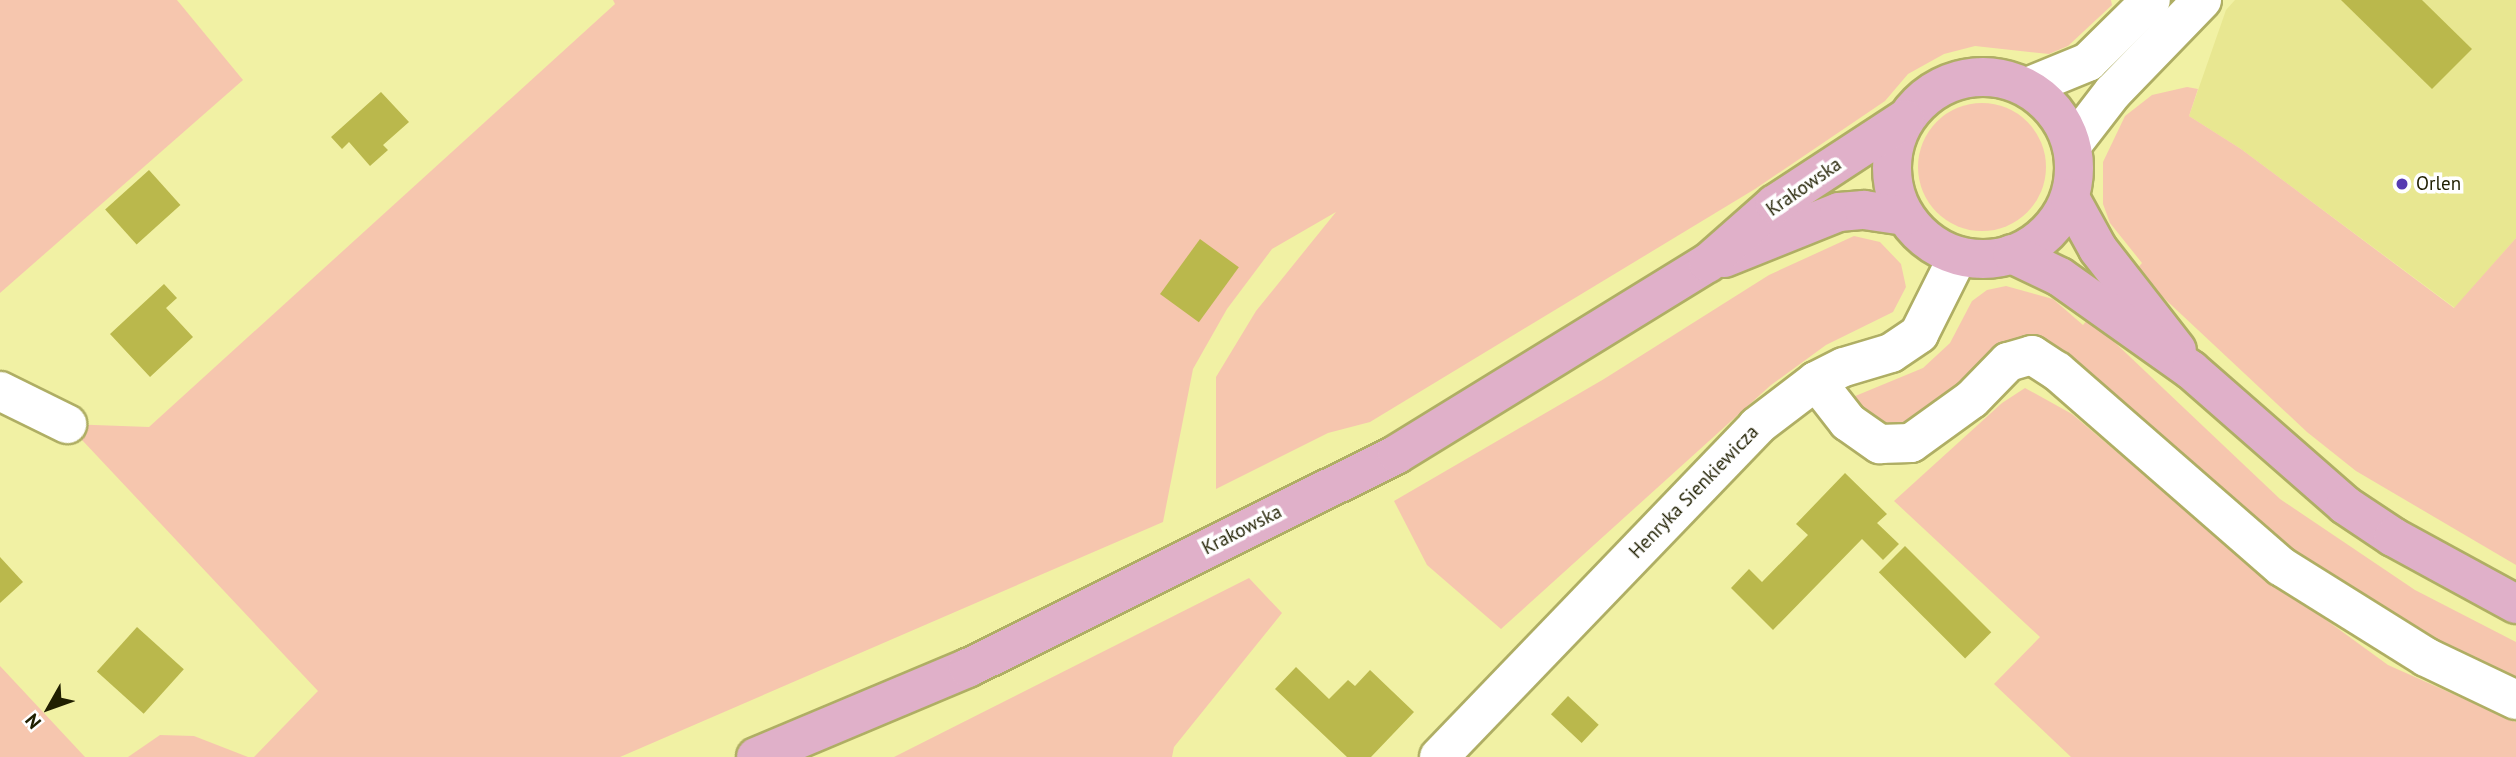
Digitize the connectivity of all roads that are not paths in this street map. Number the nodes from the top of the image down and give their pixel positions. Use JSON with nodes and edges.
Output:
{"nodes":[{"id":1,"x":2151,"y":0,"type":"edge"},
{"id":2,"x":2202,"y":0,"type":"edge"},
{"id":3,"x":2027,"y":87,"type":"junction"},
{"id":4,"x":1905,"y":119,"type":"junction"},
{"id":5,"x":2072,"y":145,"type":"junction"},
{"id":6,"x":2070,"y":198,"type":"junction"},
{"id":7,"x":1905,"y":216,"type":"junction"},
{"id":8,"x":2012,"y":254,"type":"junction"},
{"id":9,"x":1958,"y":256,"type":"junction"},
{"id":10,"x":1708,"y":263,"type":"junction"},
{"id":11,"x":2191,"y":370,"type":"junction"},
{"id":12,"x":1816,"y":381,"type":"junction"},
{"id":13,"x":0,"y":391,"type":"edge"},
{"id":14,"x":67,"y":424,"type":"dead end"},
{"id":15,"x":2516,"y":604,"type":"edge"},
{"id":16,"x":2516,"y":699,"type":"edge"},
{"id":17,"x":756,"y":757,"type":"edge"},
{"id":18,"x":1439,"y":757,"type":"edge"}],
"edges":[{"from":1,"to":3,"type":"street"},
{"from":2,"to":5,"type":"street"},
{"from":3,"to":4,"type":"main road"},
{"from":3,"to":5,"type":"main road"},
{"from":4,"to":7,"type":"main road"},
{"from":4,"to":10,"type":"main road","name":"Krakowska"},
{"from":5,"to":6,"type":"main road"},
{"from":6,"to":8,"type":"main road"},
{"from":6,"to":11,"type":"main road"},
{"from":7,"to":9,"type":"main road"},
{"from":7,"to":10,"type":"main road","name":"Krakowska"},
{"from":8,"to":9,"type":"main road"},
{"from":8,"to":11,"type":"main road"},
{"from":9,"to":12,"type":"street","name":"Henryka Sienkiewicza"},
{"from":10,"to":17,"type":"main road","name":"Krakowska"},
{"from":11,"to":15,"type":"main road"},
{"from":12,"to":16,"type":"street"},
{"from":12,"to":18,"type":"street","name":"Henryka Sienkiewicza"},
{"from":13,"to":14,"type":"street"}]}
